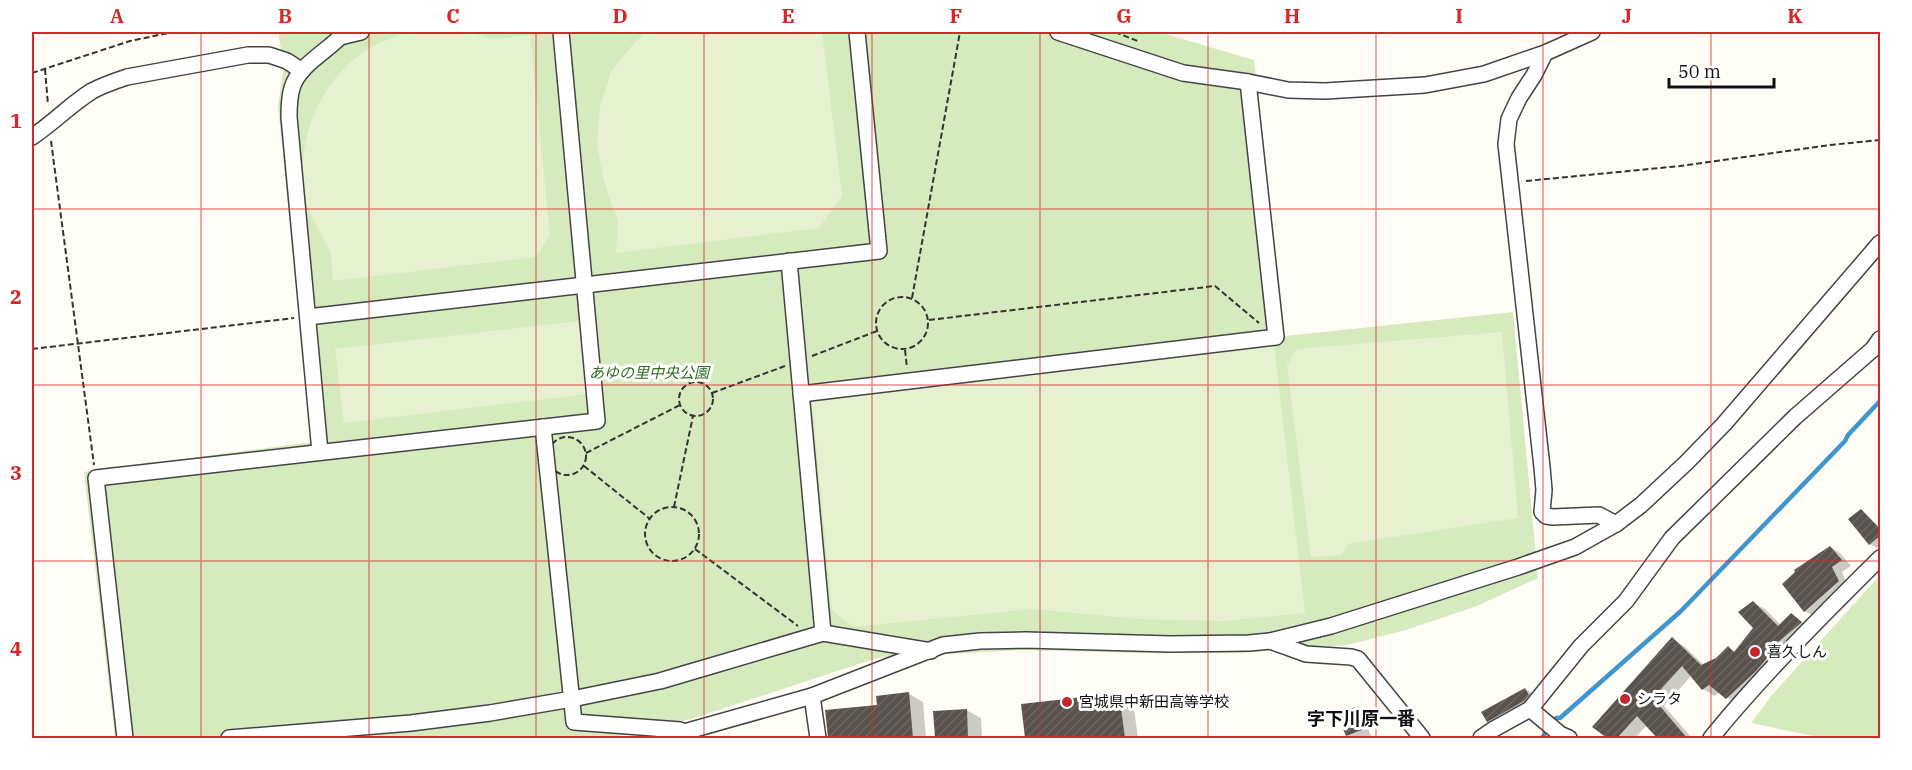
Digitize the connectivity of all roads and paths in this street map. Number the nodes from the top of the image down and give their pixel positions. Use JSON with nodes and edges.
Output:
{"nodes":[{"id":1,"x":173,"y":32,"type":"edge"},
{"id":2,"x":361,"y":32,"type":"edge"},
{"id":3,"x":561,"y":32,"type":"edge"},
{"id":4,"x":857,"y":32,"type":"edge"},
{"id":5,"x":960,"y":32,"type":"edge"},
{"id":6,"x":1058,"y":32,"type":"edge"},
{"id":7,"x":1592,"y":32,"type":"edge"},
{"id":8,"x":342,"y":34,"type":"edge"},
{"id":9,"x":1545,"y":53,"type":"junction"},
{"id":10,"x":45,"y":69,"type":"junction"},
{"id":11,"x":302,"y":71,"type":"junction"},
{"id":12,"x":32,"y":73,"type":"edge"},
{"id":13,"x":1248,"y":82,"type":"junction"},
{"id":14,"x":50,"y":125,"type":"junction"},
{"id":15,"x":32,"y":137,"type":"edge"},
{"id":16,"x":1881,"y":140,"type":"edge"},
{"id":17,"x":1509,"y":183,"type":"junction"},
{"id":18,"x":1881,"y":243,"type":"edge"},
{"id":19,"x":789,"y":261,"type":"junction"},
{"id":20,"x":585,"y":284,"type":"junction"},
{"id":21,"x":912,"y":298,"type":"junction"},
{"id":22,"x":308,"y":317,"type":"junction"},
{"id":23,"x":929,"y":320,"type":"junction"},
{"id":24,"x":1275,"y":337,"type":"junction"},
{"id":25,"x":1881,"y":339,"type":"edge"},
{"id":26,"x":78,"y":344,"type":"junction"},
{"id":27,"x":32,"y":349,"type":"edge"},
{"id":28,"x":801,"y":394,"type":"junction"},
{"id":29,"x":680,"y":405,"type":"junction"},
{"id":30,"x":693,"y":416,"type":"junction"},
{"id":31,"x":543,"y":427,"type":"junction"},
{"id":32,"x":320,"y":452,"type":"junction"},
{"id":33,"x":586,"y":453,"type":"junction"},
{"id":34,"x":584,"y":466,"type":"junction"},
{"id":35,"x":96,"y":478,"type":"junction"},
{"id":36,"x":674,"y":507,"type":"junction"},
{"id":37,"x":650,"y":519,"type":"junction"},
{"id":38,"x":1616,"y":524,"type":"junction"},
{"id":39,"x":694,"y":549,"type":"junction"},
{"id":40,"x":1881,"y":558,"type":"edge"},
{"id":41,"x":818,"y":635,"type":"junction"},
{"id":42,"x":1269,"y":641,"type":"junction"},
{"id":43,"x":931,"y":651,"type":"junction"},
{"id":44,"x":812,"y":696,"type":"junction"},
{"id":45,"x":572,"y":699,"type":"junction"},
{"id":46,"x":1530,"y":709,"type":"junction"},
{"id":47,"x":689,"y":730,"type":"junction"},
{"id":48,"x":1563,"y":735,"type":"edge"},
{"id":49,"x":125,"y":738,"type":"edge"},
{"id":50,"x":229,"y":738,"type":"edge"},
{"id":51,"x":663,"y":738,"type":"edge"},
{"id":52,"x":818,"y":738,"type":"edge"},
{"id":53,"x":1422,"y":738,"type":"edge"},
{"id":54,"x":1481,"y":738,"type":"edge"},
{"id":55,"x":1711,"y":738,"type":"edge"}],
"edges":[{"from":1,"to":10,"type":"path"},
{"from":2,"to":8,"type":"street"},
{"from":3,"to":20,"type":"street"},
{"from":4,"to":19,"type":"street"},
{"from":5,"to":21,"type":"path"},
{"from":6,"to":13,"type":"street"},
{"from":7,"to":9,"type":"street"},
{"from":8,"to":11,"type":"street"},
{"from":9,"to":13,"type":"street"},
{"from":9,"to":17,"type":"street"},
{"from":10,"to":12,"type":"path"},
{"from":10,"to":14,"type":"path"},
{"from":11,"to":14,"type":"street"},
{"from":11,"to":22,"type":"street"},
{"from":13,"to":24,"type":"street"},
{"from":14,"to":15,"type":"street"},
{"from":14,"to":26,"type":"path"},
{"from":16,"to":17,"type":"path"},
{"from":17,"to":38,"type":"street"},
{"from":18,"to":38,"type":"street"},
{"from":19,"to":20,"type":"street"},
{"from":19,"to":28,"type":"street"},
{"from":20,"to":22,"type":"street"},
{"from":20,"to":31,"type":"street"},
{"from":21,"to":23,"type":"path"},
{"from":21,"to":23,"type":"path"},
{"from":22,"to":26,"type":"path"},
{"from":22,"to":32,"type":"street"},
{"from":23,"to":24,"type":"path"},
{"from":24,"to":28,"type":"street"},
{"from":25,"to":46,"type":"street"},
{"from":26,"to":27,"type":"path"},
{"from":26,"to":35,"type":"path"},
{"from":28,"to":41,"type":"street"},
{"from":29,"to":30,"type":"path"},
{"from":29,"to":30,"type":"path"},
{"from":29,"to":33,"type":"path"},
{"from":30,"to":36,"type":"path"},
{"from":31,"to":32,"type":"street"},
{"from":31,"to":45,"type":"street"},
{"from":32,"to":35,"type":"street"},
{"from":33,"to":34,"type":"path"},
{"from":33,"to":34,"type":"path"},
{"from":34,"to":37,"type":"path"},
{"from":35,"to":49,"type":"street"},
{"from":36,"to":37,"type":"path"},
{"from":36,"to":39,"type":"path"},
{"from":37,"to":39,"type":"path"},
{"from":38,"to":42,"type":"street"},
{"from":39,"to":41,"type":"path"},
{"from":40,"to":55,"type":"street"},
{"from":41,"to":43,"type":"street"},
{"from":41,"to":45,"type":"street"},
{"from":42,"to":43,"type":"street"},
{"from":42,"to":53,"type":"street"},
{"from":43,"to":44,"type":"street"},
{"from":44,"to":47,"type":"street"},
{"from":44,"to":52,"type":"street"},
{"from":45,"to":47,"type":"street"},
{"from":45,"to":50,"type":"street"},
{"from":46,"to":48,"type":"street"},
{"from":46,"to":54,"type":"street"},
{"from":47,"to":51,"type":"street"}]}
